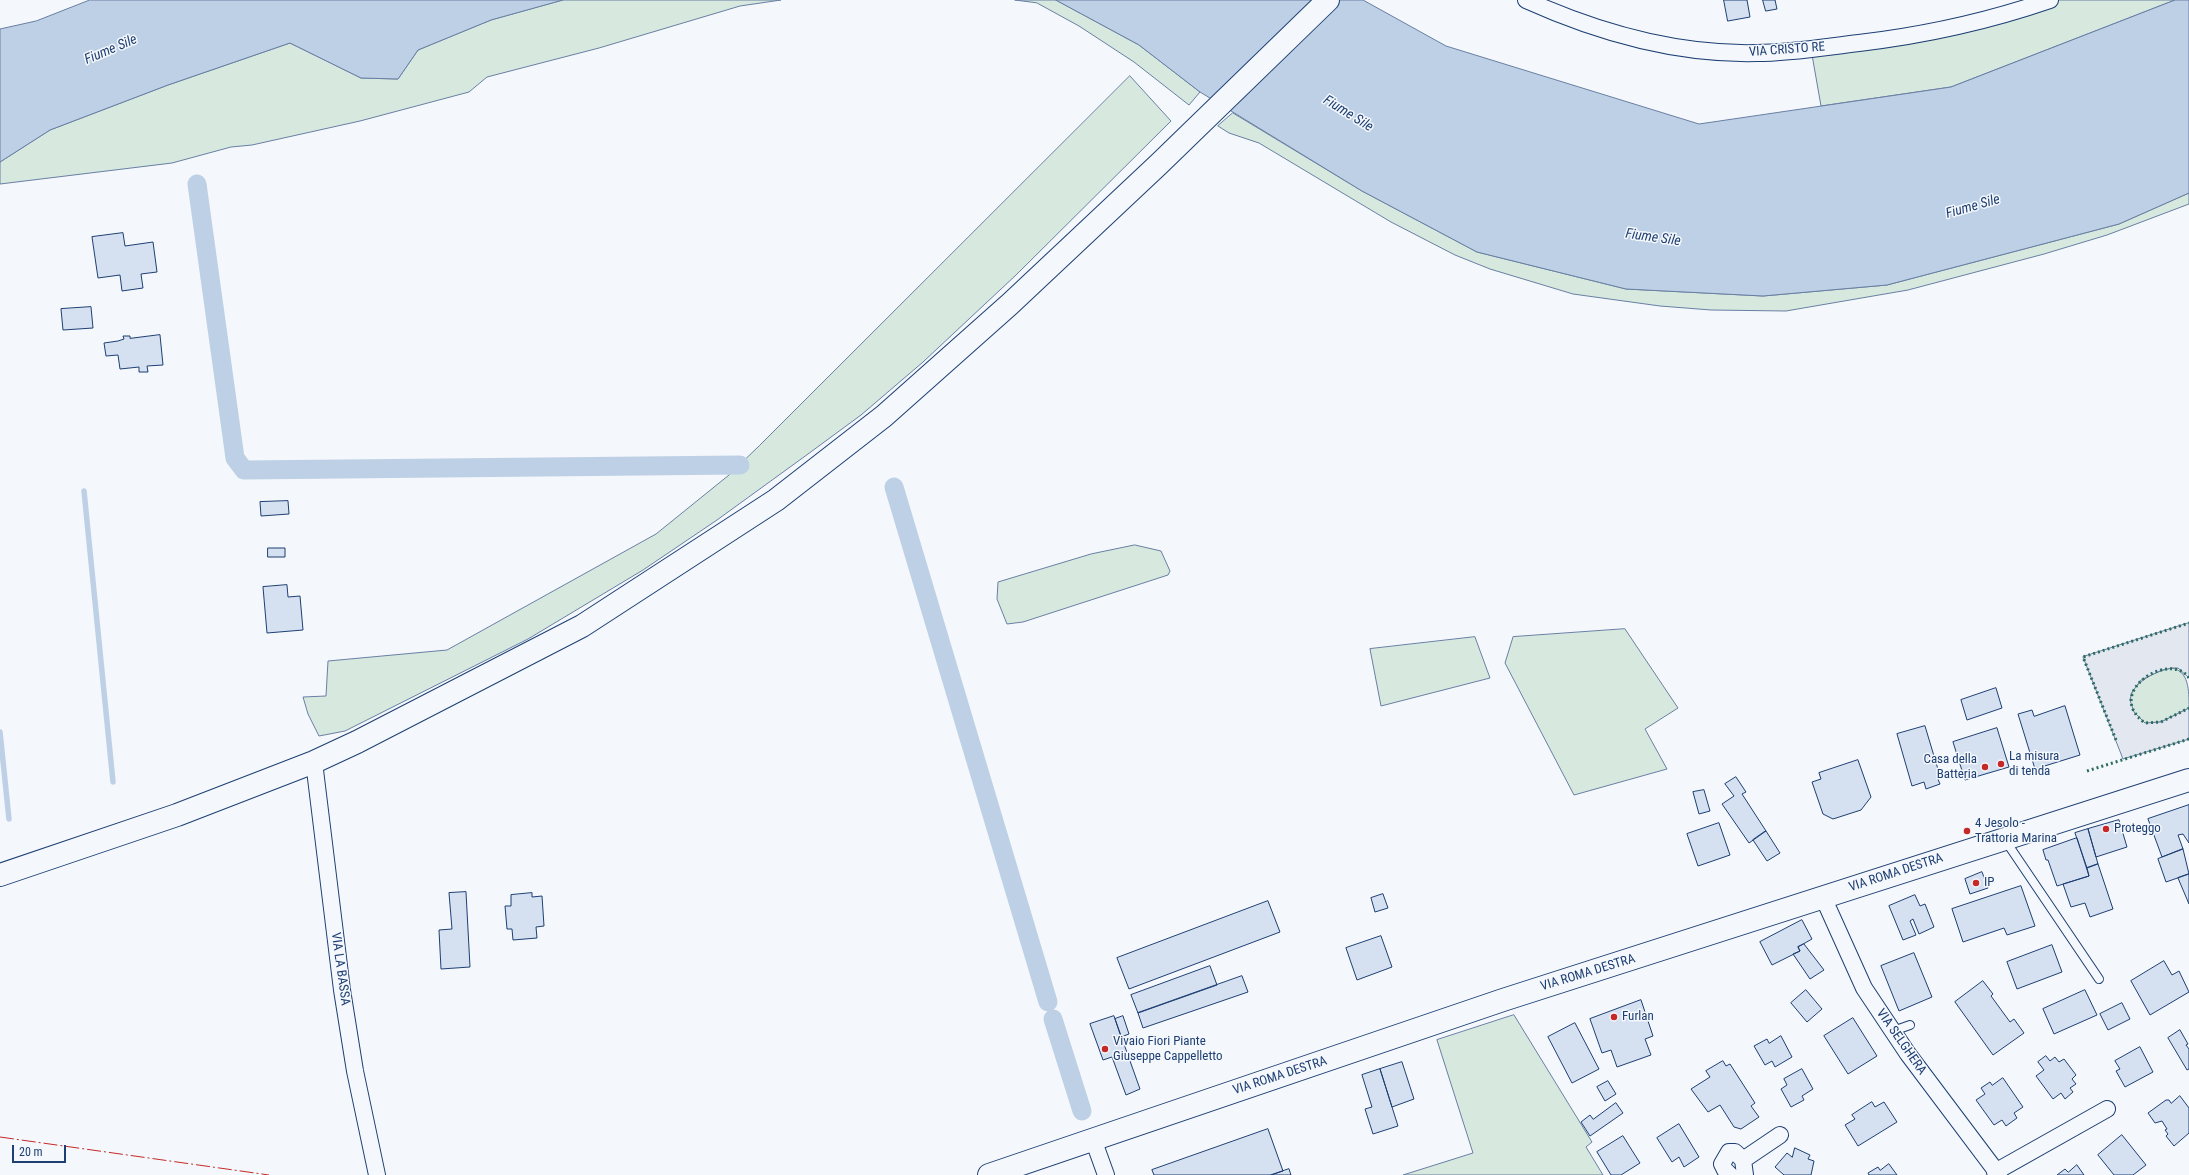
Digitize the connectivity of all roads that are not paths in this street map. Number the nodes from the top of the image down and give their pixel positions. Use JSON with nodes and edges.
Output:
{"nodes":[{"id":1,"x":1328,"y":0,"type":"edge"},
{"id":2,"x":1526,"y":0,"type":"edge"},
{"id":3,"x":2050,"y":0,"type":"edge"},
{"id":4,"x":314,"y":762,"type":"junction"},
{"id":5,"x":2189,"y":780,"type":"edge"},
{"id":6,"x":2004,"y":838,"type":"junction"},
{"id":7,"x":0,"y":875,"type":"edge"},
{"id":8,"x":1823,"y":897,"type":"junction"},
{"id":9,"x":2099,"y":979,"type":"dead end"},
{"id":10,"x":1910,"y":1025,"type":"dead end"},
{"id":11,"x":1893,"y":1031,"type":"junction"},
{"id":12,"x":2107,"y":1109,"type":"dead end"},
{"id":13,"x":1780,"y":1135,"type":"dead end"},
{"id":14,"x":1093,"y":1139,"type":"junction"},
{"id":15,"x":1744,"y":1167,"type":"edge"},
{"id":16,"x":1724,"y":1173,"type":"edge"},
{"id":17,"x":1997,"y":1173,"type":"edge"},
{"id":18,"x":377,"y":1175,"type":"edge"},
{"id":19,"x":989,"y":1175,"type":"edge"},
{"id":20,"x":1106,"y":1175,"type":"edge"}],
"edges":[{"from":1,"to":4,"type":"main road"},
{"from":2,"to":3,"type":"street","name":"VIA CRISTO RE"},
{"from":4,"to":7,"type":"main road"},
{"from":4,"to":18,"type":"street","name":"VIA LA BASSA"},
{"from":5,"to":6,"type":"main road","name":"VIA ROMA DESTRA"},
{"from":6,"to":8,"type":"main road","name":"VIA ROMA DESTRA"},
{"from":6,"to":9,"type":"lane"},
{"from":8,"to":11,"type":"street","name":"VIA SELGHERA"},
{"from":8,"to":14,"type":"main road","name":"VIA ROMA DESTRA"},
{"from":10,"to":11,"type":"lane"},
{"from":11,"to":17,"type":"street","name":"VIA SELGHERA"},
{"from":12,"to":17,"type":"street"},
{"from":13,"to":15,"type":"street"},
{"from":14,"to":19,"type":"main road","name":"VIA ROMA DESTRA"},
{"from":14,"to":20,"type":"street"},
{"from":15,"to":16,"type":"street"}]}
